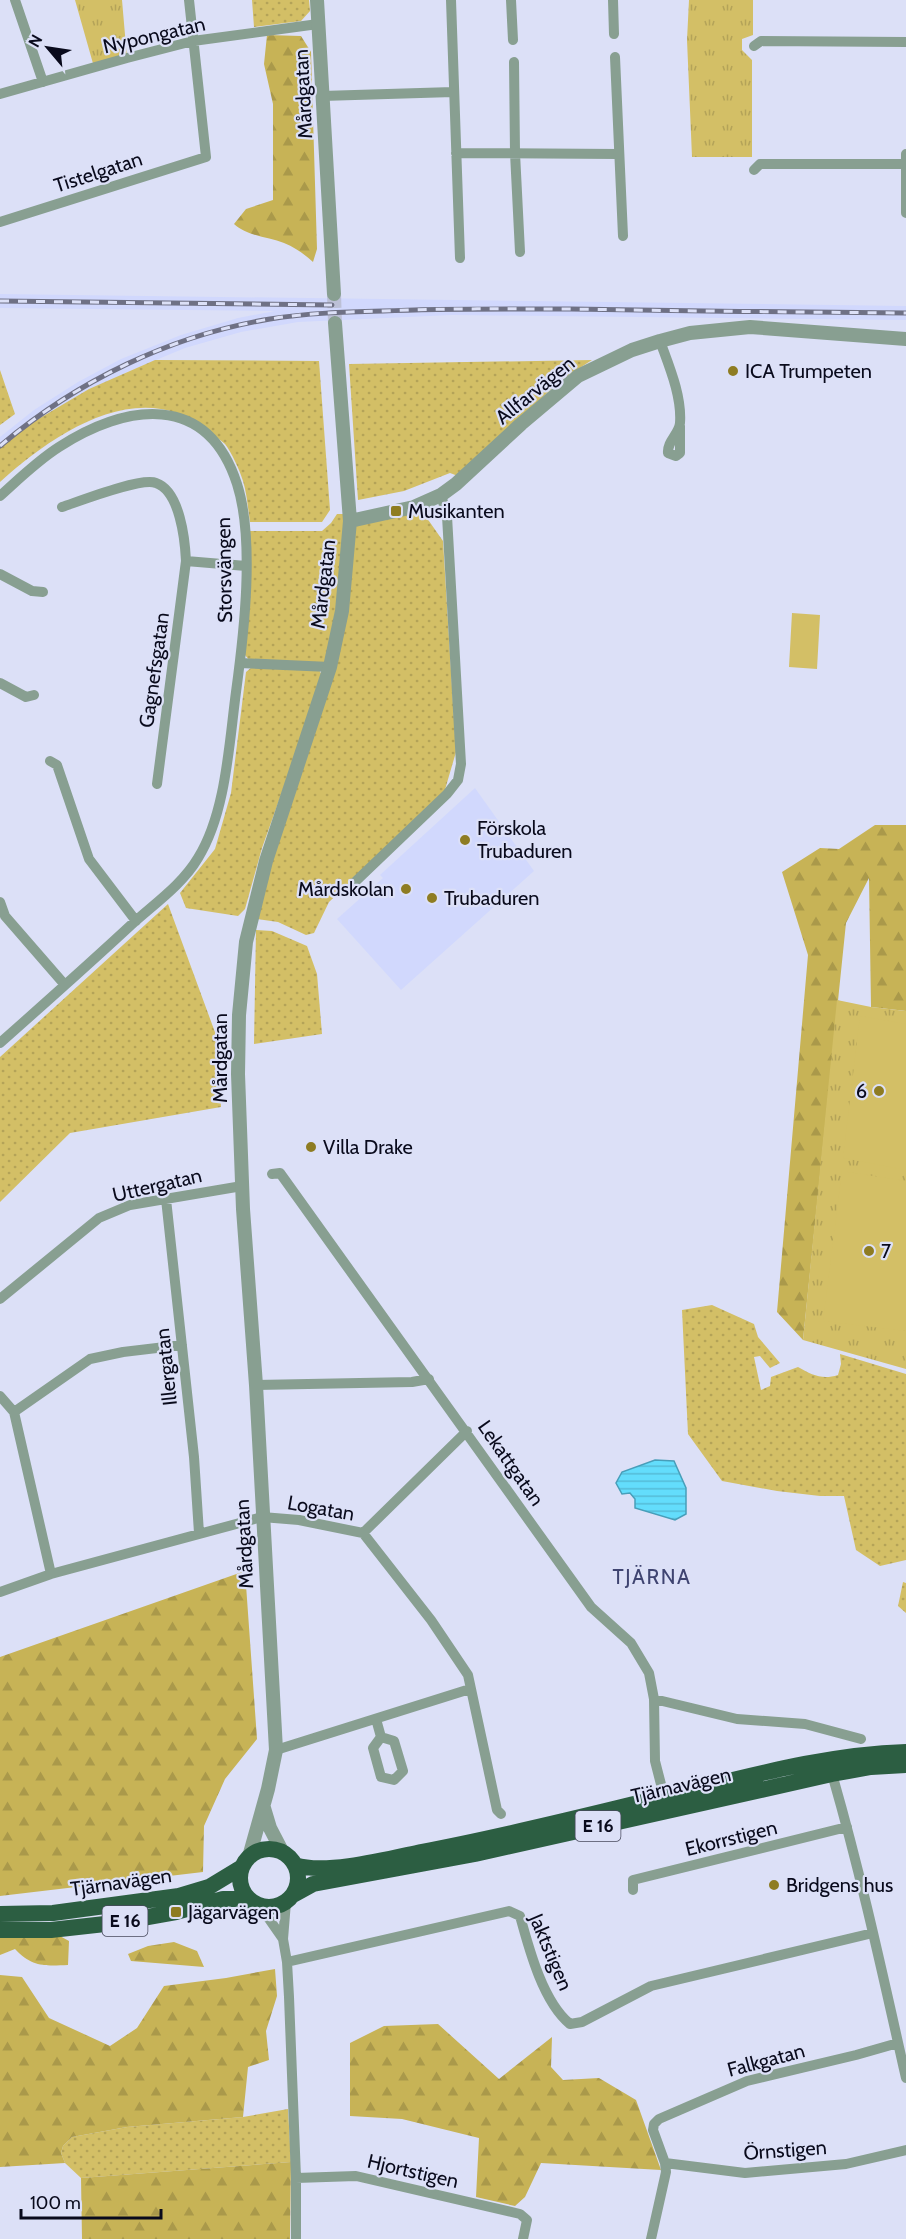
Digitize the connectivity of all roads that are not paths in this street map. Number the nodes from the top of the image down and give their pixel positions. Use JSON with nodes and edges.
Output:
{"nodes":[{"id":1,"x":15,"y":0,"type":"edge"},
{"id":2,"x":189,"y":0,"type":"edge"},
{"id":3,"x":317,"y":0,"type":"edge"},
{"id":4,"x":451,"y":0,"type":"edge"},
{"id":5,"x":511,"y":0,"type":"edge"},
{"id":6,"x":613,"y":0,"type":"edge"},
{"id":7,"x":318,"y":24,"type":"junction"},
{"id":8,"x":614,"y":34,"type":"dead end"},
{"id":9,"x":513,"y":40,"type":"dead end"},
{"id":10,"x":193,"y":42,"type":"junction"},
{"id":11,"x":906,"y":42,"type":"edge"},
{"id":12,"x":754,"y":46,"type":"dead end"},
{"id":13,"x":615,"y":57,"type":"dead end"},
{"id":14,"x":514,"y":62,"type":"dead end"},
{"id":15,"x":43,"y":82,"type":"junction"},
{"id":16,"x":453,"y":92,"type":"junction"},
{"id":17,"x":0,"y":94,"type":"edge"},
{"id":18,"x":322,"y":96,"type":"junction"},
{"id":19,"x":456,"y":153,"type":"junction"},
{"id":20,"x":515,"y":153,"type":"junction"},
{"id":21,"x":618,"y":154,"type":"junction"},
{"id":22,"x":906,"y":154,"type":"edge"},
{"id":23,"x":906,"y":164,"type":"edge"},
{"id":24,"x":754,"y":170,"type":"dead end"},
{"id":25,"x":906,"y":213,"type":"edge"},
{"id":26,"x":0,"y":222,"type":"edge"},
{"id":27,"x":623,"y":236,"type":"dead end"},
{"id":28,"x":520,"y":252,"type":"dead end"},
{"id":29,"x":460,"y":258,"type":"dead end"},
{"id":30,"x":334,"y":294,"type":"tunnel mouth"},
{"id":31,"x":335,"y":323,"type":"tunnel mouth"},
{"id":32,"x":906,"y":339,"type":"edge"},
{"id":33,"x":660,"y":341,"type":"junction"},
{"id":34,"x":680,"y":426,"type":"dead end"},
{"id":35,"x":441,"y":495,"type":"junction"},
{"id":36,"x":0,"y":496,"type":"edge"},
{"id":37,"x":62,"y":507,"type":"dead end"},
{"id":38,"x":350,"y":521,"type":"junction"},
{"id":39,"x":186,"y":561,"type":"junction"},
{"id":40,"x":246,"y":566,"type":"junction"},
{"id":41,"x":0,"y":574,"type":"edge"},
{"id":42,"x":43,"y":592,"type":"dead end"},
{"id":43,"x":240,"y":663,"type":"junction"},
{"id":44,"x":330,"y":668,"type":"junction"},
{"id":45,"x":0,"y":683,"type":"edge"},
{"id":46,"x":34,"y":695,"type":"dead end"},
{"id":47,"x":50,"y":760,"type":"dead end"},
{"id":48,"x":158,"y":784,"type":"dead end"},
{"id":49,"x":356,"y":881,"type":"dead end"},
{"id":50,"x":0,"y":902,"type":"edge"},
{"id":51,"x":136,"y":921,"type":"junction"},
{"id":52,"x":65,"y":985,"type":"junction"},
{"id":53,"x":0,"y":1042,"type":"edge"},
{"id":54,"x":272,"y":1174,"type":"dead end"},
{"id":55,"x":242,"y":1186,"type":"junction"},
{"id":56,"x":166,"y":1199,"type":"junction"},
{"id":57,"x":0,"y":1299,"type":"edge"},
{"id":58,"x":182,"y":1345,"type":"junction"},
{"id":59,"x":429,"y":1379,"type":"junction"},
{"id":60,"x":256,"y":1385,"type":"junction"},
{"id":61,"x":0,"y":1396,"type":"edge"},
{"id":62,"x":14,"y":1412,"type":"junction"},
{"id":63,"x":467,"y":1431,"type":"junction"},
{"id":64,"x":262,"y":1517,"type":"junction"},
{"id":65,"x":199,"y":1533,"type":"junction"},
{"id":66,"x":363,"y":1533,"type":"junction"},
{"id":67,"x":51,"y":1574,"type":"junction"},
{"id":68,"x":0,"y":1592,"type":"edge"},
{"id":69,"x":470,"y":1689,"type":"junction"},
{"id":70,"x":654,"y":1699,"type":"junction"},
{"id":71,"x":376,"y":1719,"type":"junction"},
{"id":72,"x":381,"y":1737,"type":"dead end"},
{"id":73,"x":861,"y":1739,"type":"dead end"},
{"id":74,"x":276,"y":1750,"type":"junction"},
{"id":75,"x":906,"y":1752,"type":"edge"},
{"id":76,"x":906,"y":1766,"type":"edge"},
{"id":77,"x":832,"y":1774,"type":"junction"},
{"id":78,"x":664,"y":1796,"type":"junction"},
{"id":79,"x":263,"y":1806,"type":"junction"},
{"id":80,"x":501,"y":1814,"type":"dead end"},
{"id":81,"x":847,"y":1827,"type":"junction"},
{"id":82,"x":289,"y":1859,"type":"junction"},
{"id":83,"x":246,"y":1862,"type":"junction"},
{"id":84,"x":633,"y":1890,"type":"dead end"},
{"id":85,"x":290,"y":1898,"type":"junction"},
{"id":86,"x":254,"y":1902,"type":"junction"},
{"id":87,"x":0,"y":1914,"type":"edge"},
{"id":88,"x":0,"y":1930,"type":"edge"},
{"id":89,"x":873,"y":1933,"type":"junction"},
{"id":90,"x":283,"y":1939,"type":"junction"},
{"id":91,"x":287,"y":1962,"type":"junction"},
{"id":92,"x":898,"y":2043,"type":"junction"},
{"id":93,"x":906,"y":2078,"type":"edge"},
{"id":94,"x":906,"y":2150,"type":"edge"},
{"id":95,"x":665,"y":2163,"type":"junction"},
{"id":96,"x":296,"y":2178,"type":"junction"},
{"id":97,"x":296,"y":2239,"type":"edge"},
{"id":98,"x":523,"y":2239,"type":"edge"},
{"id":99,"x":651,"y":2239,"type":"edge"}],
"edges":[{"from":1,"to":15,"type":"street"},
{"from":2,"to":10,"type":"street"},
{"from":3,"to":7,"type":"street","name":"Mårdgatan"},
{"from":4,"to":16,"type":"street"},
{"from":5,"to":9,"type":"street"},
{"from":6,"to":8,"type":"street"},
{"from":7,"to":10,"type":"street","name":"Nypongatan"},
{"from":7,"to":18,"type":"street","name":"Mårdgatan"},
{"from":10,"to":15,"type":"street","name":"Nypongatan"},
{"from":10,"to":26,"type":"street","name":"Tistelgatan"},
{"from":11,"to":12,"type":"street"},
{"from":13,"to":21,"type":"street"},
{"from":14,"to":20,"type":"street"},
{"from":15,"to":17,"type":"street","name":"Nypongatan"},
{"from":16,"to":18,"type":"street"},
{"from":16,"to":19,"type":"street"},
{"from":18,"to":30,"type":"street","name":"Mårdgatan"},
{"from":19,"to":20,"type":"street"},
{"from":19,"to":29,"type":"street"},
{"from":20,"to":21,"type":"street"},
{"from":20,"to":28,"type":"street"},
{"from":21,"to":27,"type":"street"},
{"from":22,"to":23,"type":"street"},
{"from":23,"to":24,"type":"street"},
{"from":23,"to":25,"type":"street"},
{"from":31,"to":38,"type":"street","name":"Mårdgatan"},
{"from":32,"to":33,"type":"street","name":"Allfarvägen"},
{"from":33,"to":34,"type":"street"},
{"from":33,"to":35,"type":"street","name":"Allfarvägen"},
{"from":35,"to":38,"type":"street","name":"Allfarvägen"},
{"from":35,"to":49,"type":"street"},
{"from":36,"to":40,"type":"street","name":"Storsvängen"},
{"from":37,"to":39,"type":"street","name":"Gagnefsgatan"},
{"from":38,"to":44,"type":"street","name":"Mårdgatan"},
{"from":39,"to":40,"type":"street"},
{"from":39,"to":48,"type":"street","name":"Gagnefsgatan"},
{"from":40,"to":43,"type":"street","name":"Storsvängen"},
{"from":41,"to":42,"type":"street"},
{"from":43,"to":44,"type":"street"},
{"from":43,"to":51,"type":"street","name":"Storsvängen"},
{"from":44,"to":55,"type":"street","name":"Mårdgatan"},
{"from":45,"to":46,"type":"street"},
{"from":47,"to":51,"type":"street"},
{"from":50,"to":52,"type":"street"},
{"from":51,"to":52,"type":"street","name":"Storsvängen"},
{"from":52,"to":53,"type":"street","name":"Storsvängen"},
{"from":54,"to":59,"type":"street","name":"Lekattgatan"},
{"from":55,"to":56,"type":"street","name":"Uttergatan"},
{"from":55,"to":60,"type":"street","name":"Mårdgatan"},
{"from":56,"to":57,"type":"street","name":"Uttergatan"},
{"from":56,"to":58,"type":"street","name":"Illergatan"},
{"from":58,"to":62,"type":"street"},
{"from":58,"to":65,"type":"street","name":"Illergatan"},
{"from":59,"to":60,"type":"street"},
{"from":59,"to":63,"type":"street","name":"Lekattgatan"},
{"from":60,"to":64,"type":"street","name":"Mårdgatan"},
{"from":61,"to":62,"type":"street"},
{"from":62,"to":67,"type":"street"},
{"from":63,"to":66,"type":"street"},
{"from":63,"to":70,"type":"street","name":"Lekattgatan"},
{"from":64,"to":65,"type":"street","name":"Logatan"},
{"from":64,"to":66,"type":"street","name":"Logatan"},
{"from":64,"to":74,"type":"street","name":"Mårdgatan"},
{"from":65,"to":67,"type":"street","name":"Logatan"},
{"from":66,"to":69,"type":"street","name":"Logatan"},
{"from":67,"to":68,"type":"street","name":"Logatan"},
{"from":69,"to":71,"type":"street"},
{"from":69,"to":80,"type":"street","name":"Logatan"},
{"from":70,"to":73,"type":"street"},
{"from":70,"to":78,"type":"street","name":"Lekattgatan"},
{"from":71,"to":72,"type":"street"},
{"from":71,"to":74,"type":"street"},
{"from":74,"to":79,"type":"street","name":"Mårdgatan"},
{"from":75,"to":78,"type":"highway","name":"Tjärnavägen","number":"E 16"},
{"from":76,"to":77,"type":"highway","name":"Tjärnavägen","number":"E 16"},
{"from":77,"to":81,"type":"street"},
{"from":77,"to":85,"type":"highway","name":"Tjärnavägen","number":"E 16"},
{"from":78,"to":82,"type":"highway","name":"Tjärnavägen","number":"E 16"},
{"from":79,"to":82,"type":"street"},
{"from":79,"to":83,"type":"street","name":"Mårdgatan"},
{"from":81,"to":84,"type":"street","name":"Ekorrstigen"},
{"from":81,"to":89,"type":"street"},
{"from":82,"to":83,"type":"highway","number":"E 16"},
{"from":82,"to":85,"type":"highway"},
{"from":83,"to":86,"type":"highway"},
{"from":83,"to":87,"type":"highway","name":"Tjärnavägen","number":"E 16"},
{"from":85,"to":86,"type":"highway","number":"E 16"},
{"from":85,"to":90,"type":"street"},
{"from":86,"to":88,"type":"highway","name":"Tjärnavägen","number":"E 16"},
{"from":86,"to":90,"type":"street"},
{"from":89,"to":91,"type":"street","name":"Jaktstigen"},
{"from":89,"to":92,"type":"street"},
{"from":90,"to":91,"type":"street"},
{"from":91,"to":96,"type":"street"},
{"from":92,"to":93,"type":"street"},
{"from":92,"to":95,"type":"street","name":"Falkgatan"},
{"from":94,"to":95,"type":"street","name":"Örnstigen"},
{"from":95,"to":99,"type":"street"},
{"from":96,"to":97,"type":"street"},
{"from":96,"to":98,"type":"street","name":"Hjortstigen"}]}
